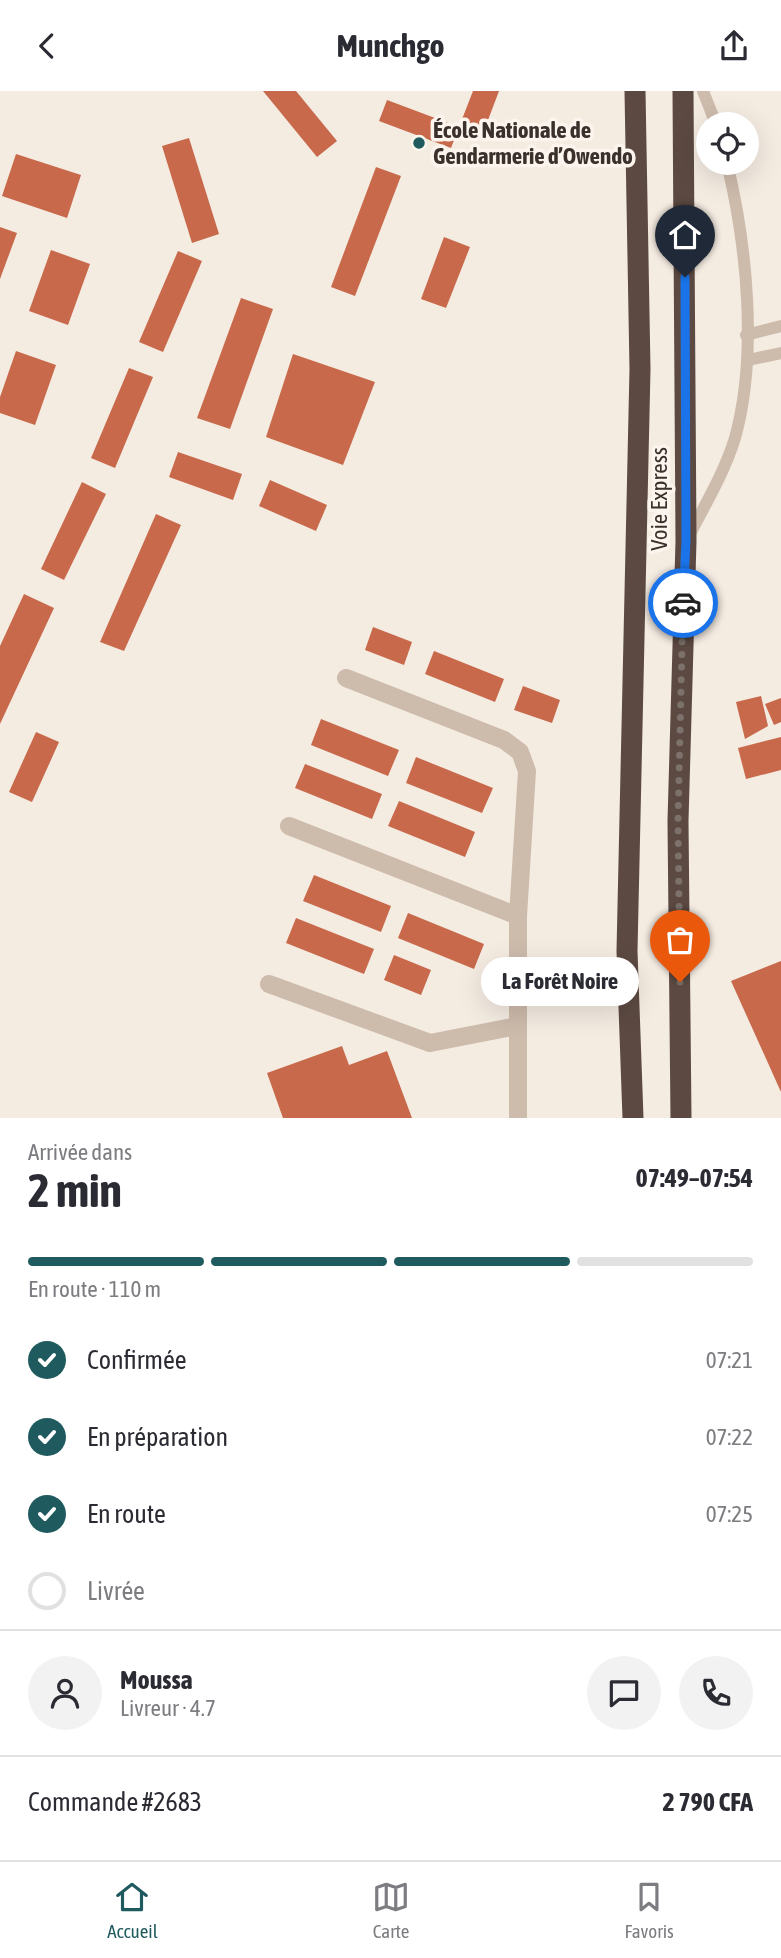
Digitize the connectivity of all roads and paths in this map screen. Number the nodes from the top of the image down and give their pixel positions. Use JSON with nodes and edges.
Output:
{"nodes":[{"id":1,"x":635,"y":91,"type":"edge"},
{"id":2,"x":683,"y":91,"type":"edge"},
{"id":3,"x":703,"y":91,"type":"edge"},
{"id":4,"x":711,"y":112,"type":"edge"},
{"id":5,"x":729,"y":175,"type":"edge"},
{"id":6,"x":781,"y":326,"type":"edge"},
{"id":7,"x":746,"y":335,"type":"junction"},
{"id":8,"x":781,"y":353,"type":"edge"},
{"id":9,"x":748,"y":360,"type":"junction"},
{"id":10,"x":686,"y":541,"type":"junction"},
{"id":11,"x":346,"y":678,"type":"dead end"},
{"id":12,"x":289,"y":826,"type":"dead end"},
{"id":13,"x":518,"y":916,"type":"junction"},
{"id":14,"x":269,"y":984,"type":"dead end"},
{"id":15,"x":517,"y":1026,"type":"junction"},
{"id":16,"x":518,"y":1118,"type":"edge"},
{"id":17,"x":633,"y":1118,"type":"edge"},
{"id":18,"x":681,"y":1118,"type":"edge"}],
"edges":[{"from":1,"to":17,"type":"highway"},
{"from":2,"to":10,"type":"highway","name":"Voie Express"},
{"from":3,"to":4,"type":"lane"},
{"from":5,"to":7,"type":"lane"},
{"from":6,"to":7,"type":"lane"},
{"from":7,"to":9,"type":"lane"},
{"from":8,"to":9,"type":"lane"},
{"from":9,"to":10,"type":"lane"},
{"from":10,"to":18,"type":"highway","name":"Voie Express"},
{"from":11,"to":13,"type":"street"},
{"from":12,"to":13,"type":"street"},
{"from":13,"to":15,"type":"street"},
{"from":14,"to":15,"type":"street"},
{"from":15,"to":16,"type":"street"}]}
